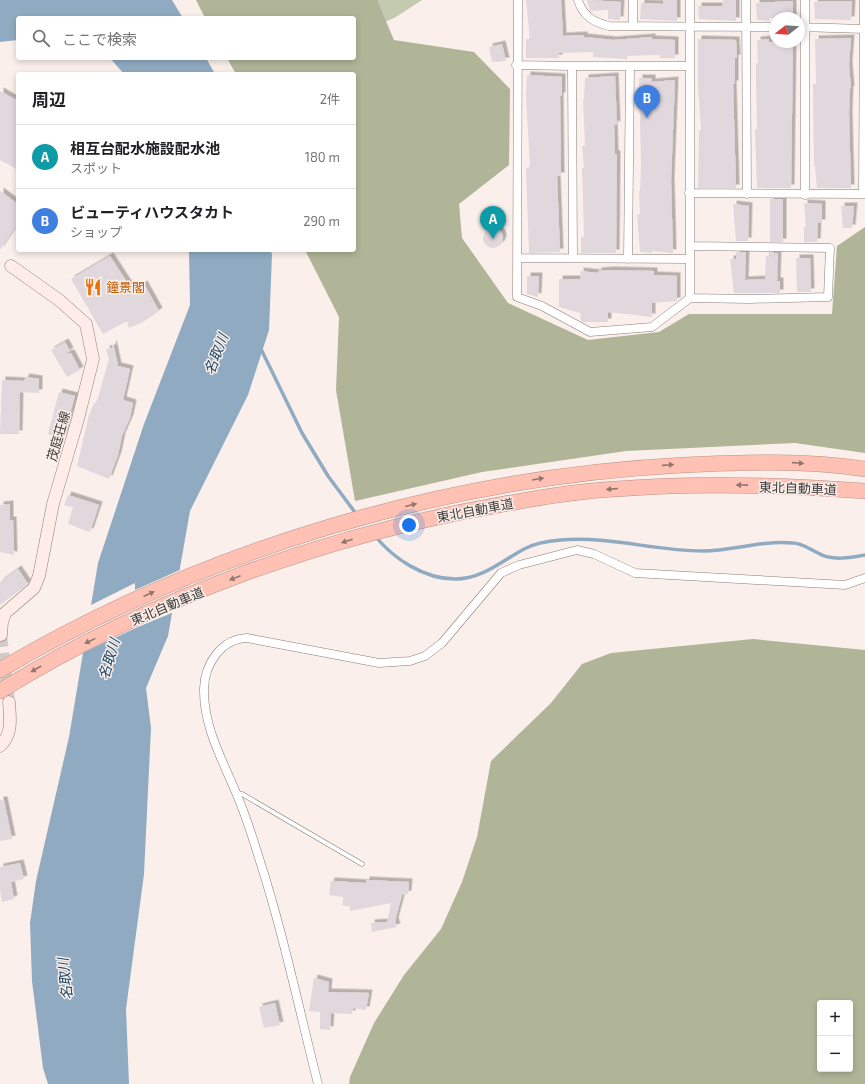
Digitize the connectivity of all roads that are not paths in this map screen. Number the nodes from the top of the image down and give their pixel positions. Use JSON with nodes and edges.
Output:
{"nodes":[{"id":1,"x":518,"y":0,"type":"edge"},
{"id":2,"x":578,"y":0,"type":"edge"},
{"id":3,"x":632,"y":0,"type":"edge"},
{"id":4,"x":690,"y":0,"type":"edge"},
{"id":5,"x":746,"y":0,"type":"edge"},
{"id":6,"x":805,"y":0,"type":"edge"},
{"id":7,"x":864,"y":0,"type":"edge"},
{"id":8,"x":804,"y":12,"type":"edge"},
{"id":9,"x":633,"y":25,"type":"junction"},
{"id":10,"x":690,"y":26,"type":"junction"},
{"id":11,"x":746,"y":27,"type":"junction"},
{"id":12,"x":769,"y":27,"type":"edge"},
{"id":13,"x":805,"y":27,"type":"edge"},
{"id":14,"x":864,"y":29,"type":"edge"},
{"id":15,"x":802,"y":48,"type":"edge"},
{"id":16,"x":516,"y":65,"type":"junction"},
{"id":17,"x":572,"y":66,"type":"junction"},
{"id":18,"x":630,"y":66,"type":"junction"},
{"id":19,"x":690,"y":66,"type":"junction"},
{"id":20,"x":689,"y":193,"type":"junction"},
{"id":21,"x":746,"y":194,"type":"junction"},
{"id":22,"x":864,"y":194,"type":"edge"},
{"id":23,"x":805,"y":195,"type":"junction"},
{"id":24,"x":690,"y":246,"type":"junction"},
{"id":25,"x":517,"y":258,"type":"junction"},
{"id":26,"x":573,"y":258,"type":"junction"},
{"id":27,"x":628,"y":259,"type":"junction"},
{"id":28,"x":690,"y":259,"type":"junction"},
{"id":29,"x":11,"y":266,"type":"dead end"},
{"id":30,"x":690,"y":298,"type":"junction"},
{"id":31,"x":865,"y":469,"type":"edge"},
{"id":32,"x":865,"y":491,"type":"edge"},
{"id":33,"x":865,"y":578,"type":"edge"},
{"id":34,"x":1,"y":635,"type":"dead end"},
{"id":35,"x":56,"y":635,"type":"junction"},
{"id":36,"x":0,"y":663,"type":"edge"},
{"id":37,"x":0,"y":670,"type":"edge"},
{"id":38,"x":3,"y":695,"type":"edge"},
{"id":39,"x":0,"y":746,"type":"edge"},
{"id":40,"x":236,"y":793,"type":"junction"},
{"id":41,"x":362,"y":864,"type":"dead end"},
{"id":42,"x":318,"y":1084,"type":"edge"}],
"edges":[{"from":1,"to":16,"type":"street"},
{"from":2,"to":9,"type":"street"},
{"from":3,"to":9,"type":"street"},
{"from":4,"to":10,"type":"street"},
{"from":5,"to":11,"type":"street"},
{"from":6,"to":8,"type":"street"},
{"from":7,"to":14,"type":"street"},
{"from":9,"to":10,"type":"street"},
{"from":10,"to":11,"type":"street"},
{"from":10,"to":19,"type":"street"},
{"from":11,"to":12,"type":"street"},
{"from":11,"to":21,"type":"street"},
{"from":13,"to":14,"type":"street"},
{"from":14,"to":22,"type":"street"},
{"from":15,"to":23,"type":"street"},
{"from":16,"to":17,"type":"street"},
{"from":16,"to":25,"type":"street"},
{"from":17,"to":18,"type":"street"},
{"from":17,"to":26,"type":"street"},
{"from":18,"to":19,"type":"street"},
{"from":18,"to":27,"type":"street"},
{"from":19,"to":20,"type":"street"},
{"from":20,"to":21,"type":"street"},
{"from":20,"to":24,"type":"street"},
{"from":21,"to":23,"type":"street"},
{"from":22,"to":23,"type":"street"},
{"from":24,"to":28,"type":"street"},
{"from":24,"to":30,"type":"street"},
{"from":25,"to":26,"type":"street"},
{"from":25,"to":30,"type":"street"},
{"from":26,"to":27,"type":"street"},
{"from":27,"to":28,"type":"street"},
{"from":28,"to":30,"type":"street"},
{"from":29,"to":34,"type":"street","name":"茂庭荘線"},
{"from":35,"to":31,"type":"highway","name":"東北自動車道","one_way":true},
{"from":32,"to":38,"type":"highway","name":"東北自動車道","one_way":true},
{"from":33,"to":40,"type":"street"},
{"from":35,"to":36,"type":"highway"},
{"from":35,"to":37,"type":"highway","name":"東北自動車道"},
{"from":38,"to":39,"type":"street"},
{"from":40,"to":41,"type":"lane"},
{"from":40,"to":42,"type":"street"}]}
